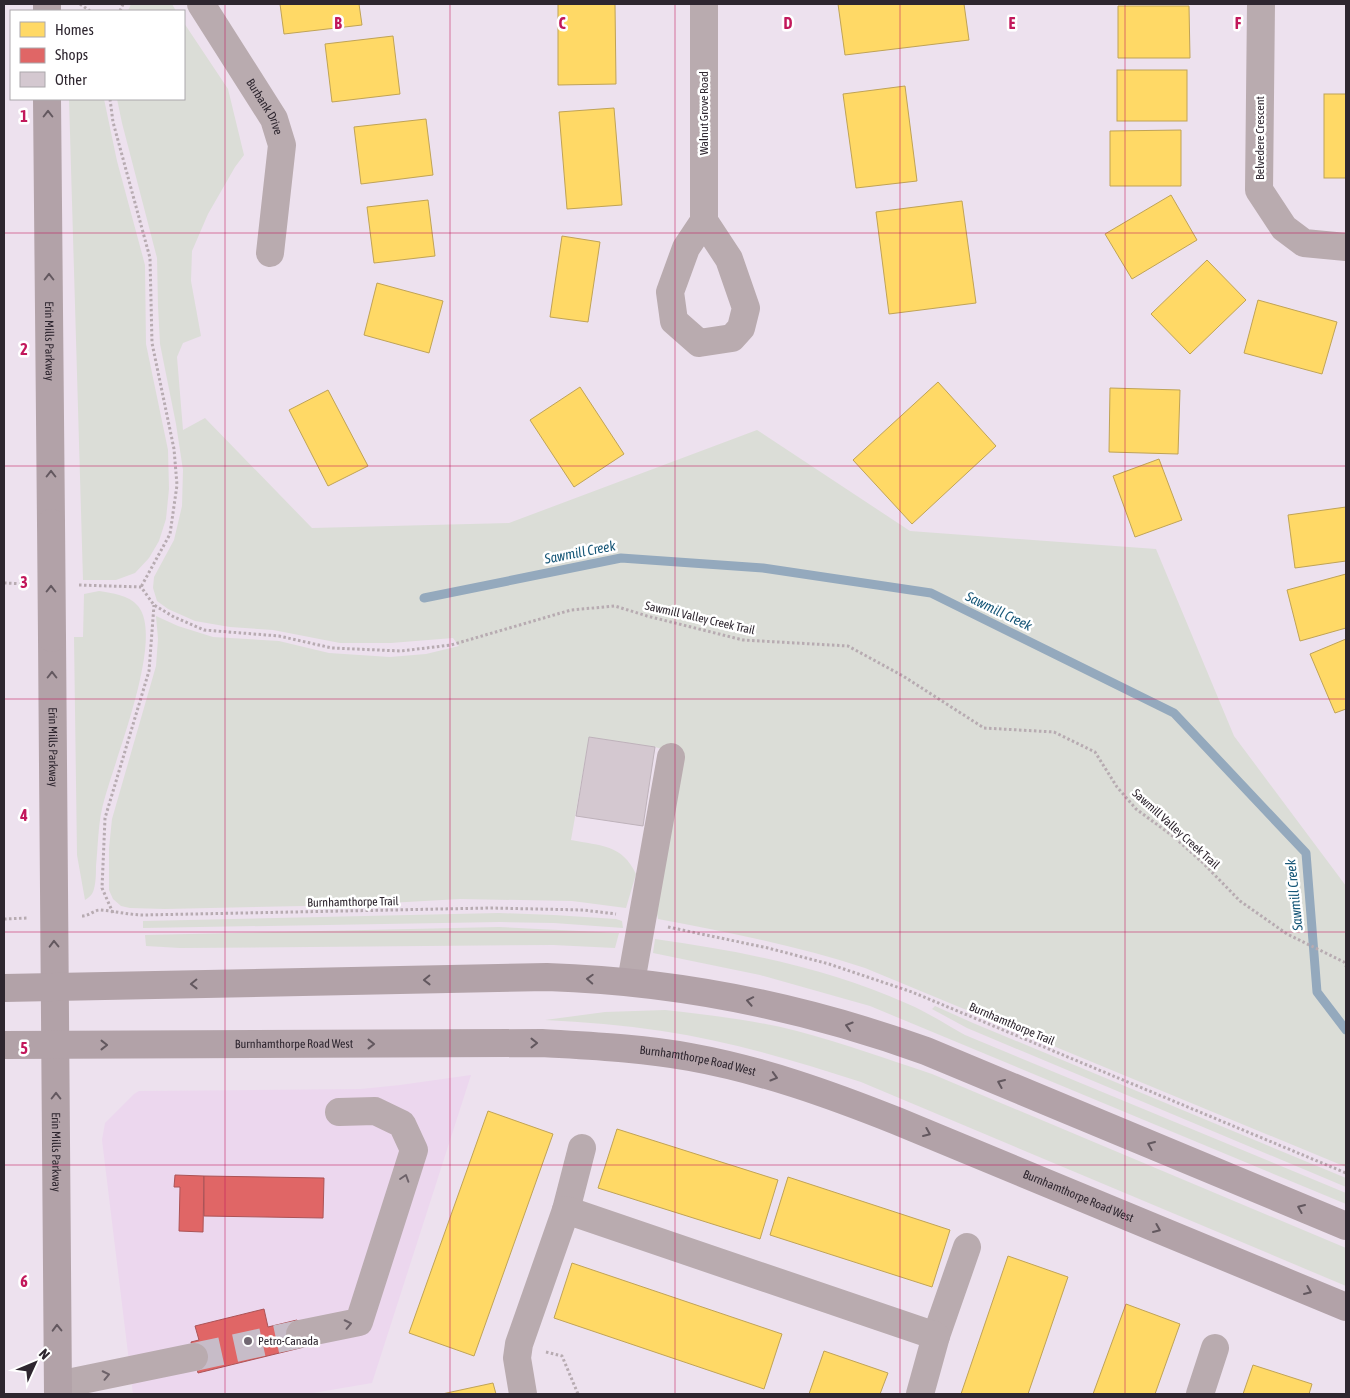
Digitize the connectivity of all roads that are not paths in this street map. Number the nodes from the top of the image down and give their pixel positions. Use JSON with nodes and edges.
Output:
{"nodes":[{"id":1,"x":201,"y":4,"type":"edge"},
{"id":2,"x":704,"y":4,"type":"edge"},
{"id":3,"x":1261,"y":4,"type":"edge"},
{"id":4,"x":47,"y":100,"type":"edge"},
{"id":5,"x":704,"y":221,"type":"dead end"},
{"id":6,"x":1346,"y":247,"type":"edge"},
{"id":7,"x":270,"y":253,"type":"dead end"},
{"id":8,"x":671,"y":757,"type":"dead end"},
{"id":9,"x":631,"y":982,"type":"junction"},
{"id":10,"x":55,"y":987,"type":"junction"},
{"id":11,"x":4,"y":988,"type":"edge"},
{"id":12,"x":4,"y":1045,"type":"edge"},
{"id":13,"x":55,"y":1045,"type":"junction"},
{"id":14,"x":340,"y":1112,"type":"dead end"},
{"id":15,"x":582,"y":1148,"type":"dead end"},
{"id":16,"x":566,"y":1210,"type":"junction"},
{"id":17,"x":1346,"y":1226,"type":"edge"},
{"id":18,"x":966,"y":1247,"type":"dead end"},
{"id":19,"x":1346,"y":1307,"type":"edge"},
{"id":20,"x":300,"y":1334,"type":"tunnel mouth"},
{"id":21,"x":936,"y":1336,"type":"junction"},
{"id":22,"x":1214,"y":1348,"type":"dead end"},
{"id":23,"x":194,"y":1356,"type":"tunnel mouth"},
{"id":24,"x":58,"y":1390,"type":"edge"},
{"id":25,"x":523,"y":1394,"type":"edge"},
{"id":26,"x":920,"y":1394,"type":"edge"},
{"id":27,"x":1200,"y":1394,"type":"edge"}],
"edges":[{"from":1,"to":7,"type":"street","name":"Burbank Drive"},
{"from":2,"to":5,"type":"street","name":"Walnut Grove Road"},
{"from":3,"to":6,"type":"street","name":"Belvedere Crescent"},
{"from":10,"to":4,"type":"main road","name":"Erin Mills Parkway","one_way":true,"bridge":true},
{"from":8,"to":9,"type":"street"},
{"from":9,"to":10,"type":"main road","one_way":true},
{"from":17,"to":9,"type":"main road","one_way":true},
{"from":10,"to":11,"type":"main road"},
{"from":10,"to":13,"type":"main road","name":"Erin Mills Parkway"},
{"from":12,"to":13,"type":"main road","name":"Burnhamthorpe Road West"},
{"from":13,"to":19,"type":"main road","name":"Burnhamthorpe Road West","one_way":true},
{"from":24,"to":13,"type":"main road","name":"Erin Mills Parkway","one_way":true},
{"from":20,"to":14,"type":"street","one_way":true},
{"from":15,"to":16,"type":"street"},
{"from":16,"to":21,"type":"street"},
{"from":16,"to":25,"type":"street"},
{"from":18,"to":21,"type":"street"},
{"from":21,"to":26,"type":"street"},
{"from":22,"to":27,"type":"street"},
{"from":24,"to":23,"type":"street","one_way":true}]}
